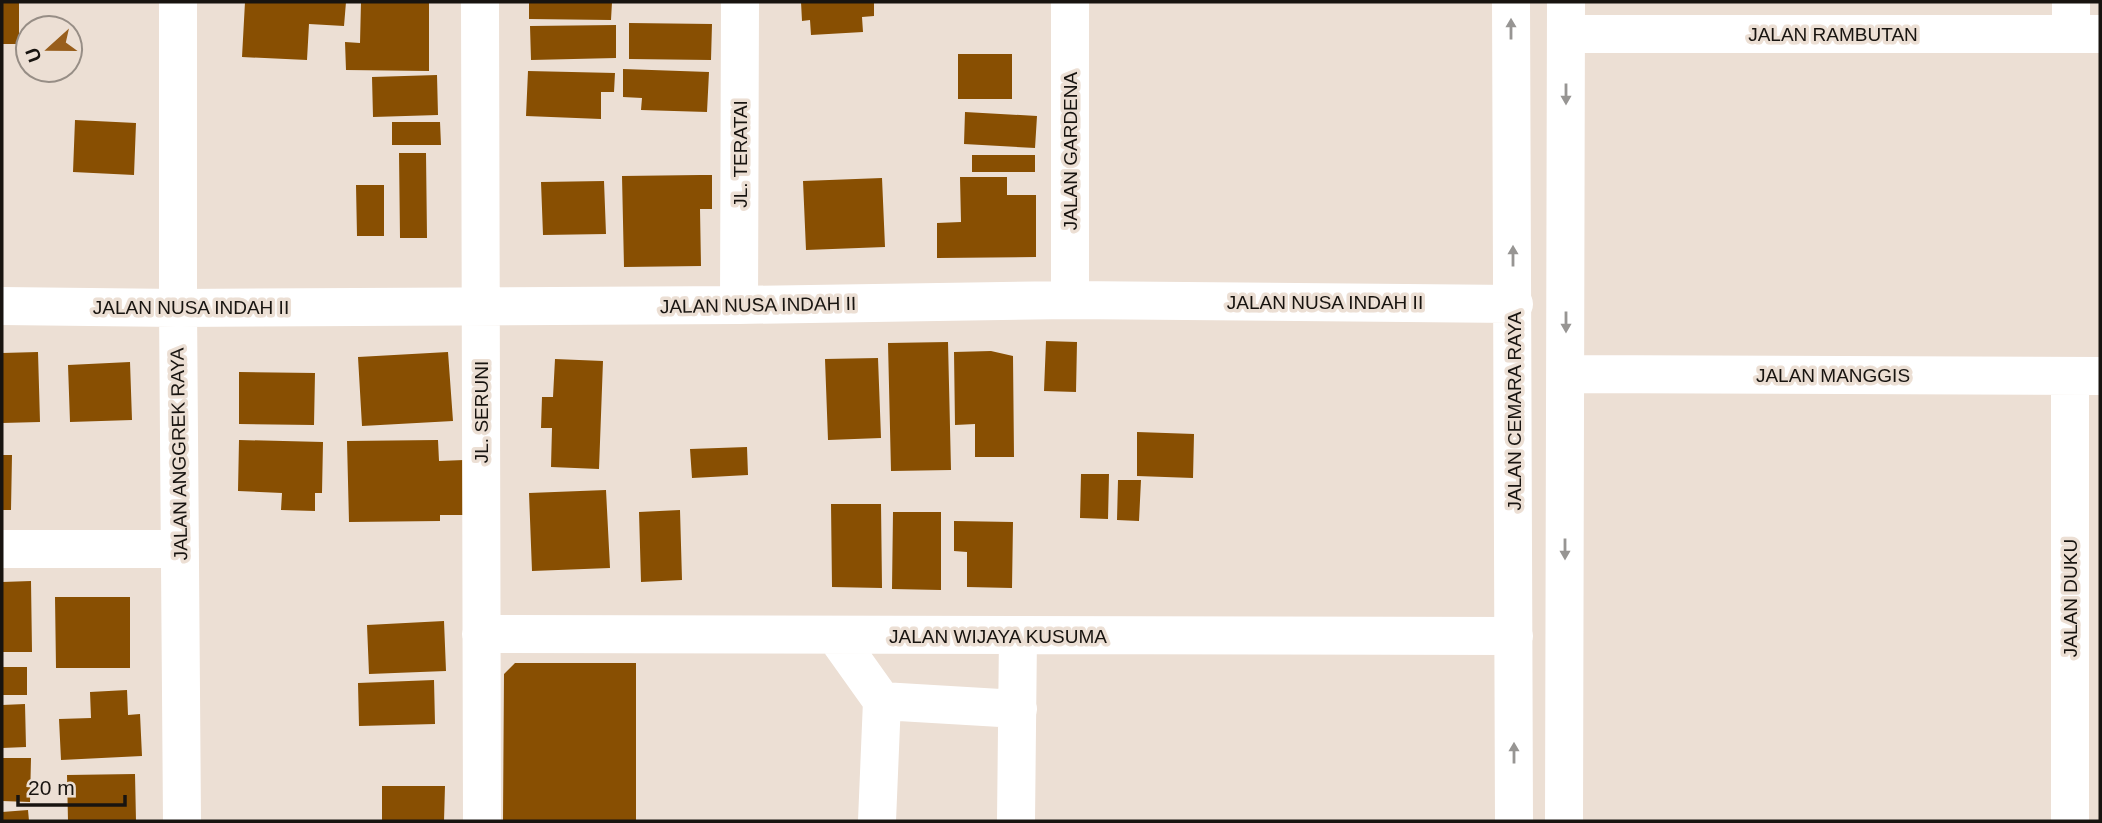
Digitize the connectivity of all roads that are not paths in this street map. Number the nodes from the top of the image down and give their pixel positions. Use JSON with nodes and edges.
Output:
{"nodes":[{"id":1,"x":178,"y":2,"type":"edge"},
{"id":2,"x":480,"y":2,"type":"edge"},
{"id":3,"x":740,"y":2,"type":"edge"},
{"id":4,"x":1070,"y":2,"type":"edge"},
{"id":5,"x":1511,"y":2,"type":"edge"},
{"id":6,"x":1566,"y":18,"type":"edge"},
{"id":7,"x":2081,"y":23,"type":"edge"},
{"id":8,"x":1070,"y":300,"type":"junction"},
{"id":9,"x":1514,"y":304,"type":"junction"},
{"id":10,"x":739,"y":305,"type":"junction"},
{"id":11,"x":2,"y":306,"type":"edge"},
{"id":12,"x":480,"y":307,"type":"junction"},
{"id":13,"x":178,"y":308,"type":"junction"},
{"id":14,"x":1566,"y":374,"type":"junction"},
{"id":15,"x":2085,"y":376,"type":"edge"},
{"id":16,"x":2,"y":549,"type":"edge"},
{"id":17,"x":180,"y":549,"type":"junction"},
{"id":18,"x":481,"y":634,"type":"junction"},
{"id":19,"x":835,"y":635,"type":"junction"},
{"id":20,"x":1018,"y":636,"type":"junction"},
{"id":21,"x":1514,"y":636,"type":"junction"},
{"id":22,"x":882,"y":701,"type":"junction"},
{"id":23,"x":1018,"y":709,"type":"junction"},
{"id":24,"x":2085,"y":723,"type":"edge"},
{"id":25,"x":182,"y":821,"type":"edge"},
{"id":26,"x":482,"y":821,"type":"edge"},
{"id":27,"x":877,"y":821,"type":"edge"},
{"id":28,"x":1016,"y":821,"type":"edge"},
{"id":29,"x":1514,"y":821,"type":"edge"},
{"id":30,"x":1564,"y":821,"type":"edge"},
{"id":31,"x":2070,"y":821,"type":"edge"}],
"edges":[{"from":1,"to":13,"type":"street","name":"JALAN ANGGREK RAYA"},
{"from":2,"to":12,"type":"street","name":"JL. SERUNI"},
{"from":3,"to":10,"type":"street","name":"JL. TERATAI"},
{"from":4,"to":8,"type":"street","name":"JALAN GARDENA"},
{"from":9,"to":5,"type":"street","name":"JALAN CEMARA RAYA","one_way":true},
{"from":6,"to":7,"type":"street","name":"JALAN RAMBUTAN"},
{"from":6,"to":14,"type":"street","one_way":true},
{"from":8,"to":9,"type":"street","name":"JALAN NUSA INDAH II"},
{"from":8,"to":10,"type":"street","name":"JALAN NUSA INDAH II"},
{"from":9,"to":21,"type":"street","name":"JALAN CEMARA RAYA"},
{"from":10,"to":12,"type":"street","name":"JALAN NUSA INDAH II"},
{"from":11,"to":13,"type":"street","name":"JALAN NUSA INDAH II"},
{"from":12,"to":13,"type":"street","name":"JALAN NUSA INDAH II"},
{"from":12,"to":18,"type":"street","name":"JL. SERUNI"},
{"from":13,"to":17,"type":"street","name":"JALAN ANGGREK RAYA"},
{"from":14,"to":15,"type":"street","name":"JALAN MANGGIS"},
{"from":14,"to":30,"type":"street","one_way":true},
{"from":15,"to":24,"type":"street","name":"JALAN DUKU"},
{"from":16,"to":17,"type":"street"},
{"from":17,"to":25,"type":"street","name":"JALAN ANGGREK RAYA"},
{"from":18,"to":19,"type":"street","name":"JALAN WIJAYA KUSUMA"},
{"from":18,"to":26,"type":"street","name":"JL. SERUNI"},
{"from":19,"to":20,"type":"street","name":"JALAN WIJAYA KUSUMA"},
{"from":19,"to":22,"type":"street"},
{"from":20,"to":21,"type":"street","name":"JALAN WIJAYA KUSUMA"},
{"from":20,"to":23,"type":"street"},
{"from":29,"to":21,"type":"street","name":"JALAN CEMARA RAYA","one_way":true},
{"from":22,"to":23,"type":"street"},
{"from":22,"to":27,"type":"street"},
{"from":23,"to":28,"type":"street"},
{"from":24,"to":31,"type":"street","name":"JALAN DUKU"}]}
